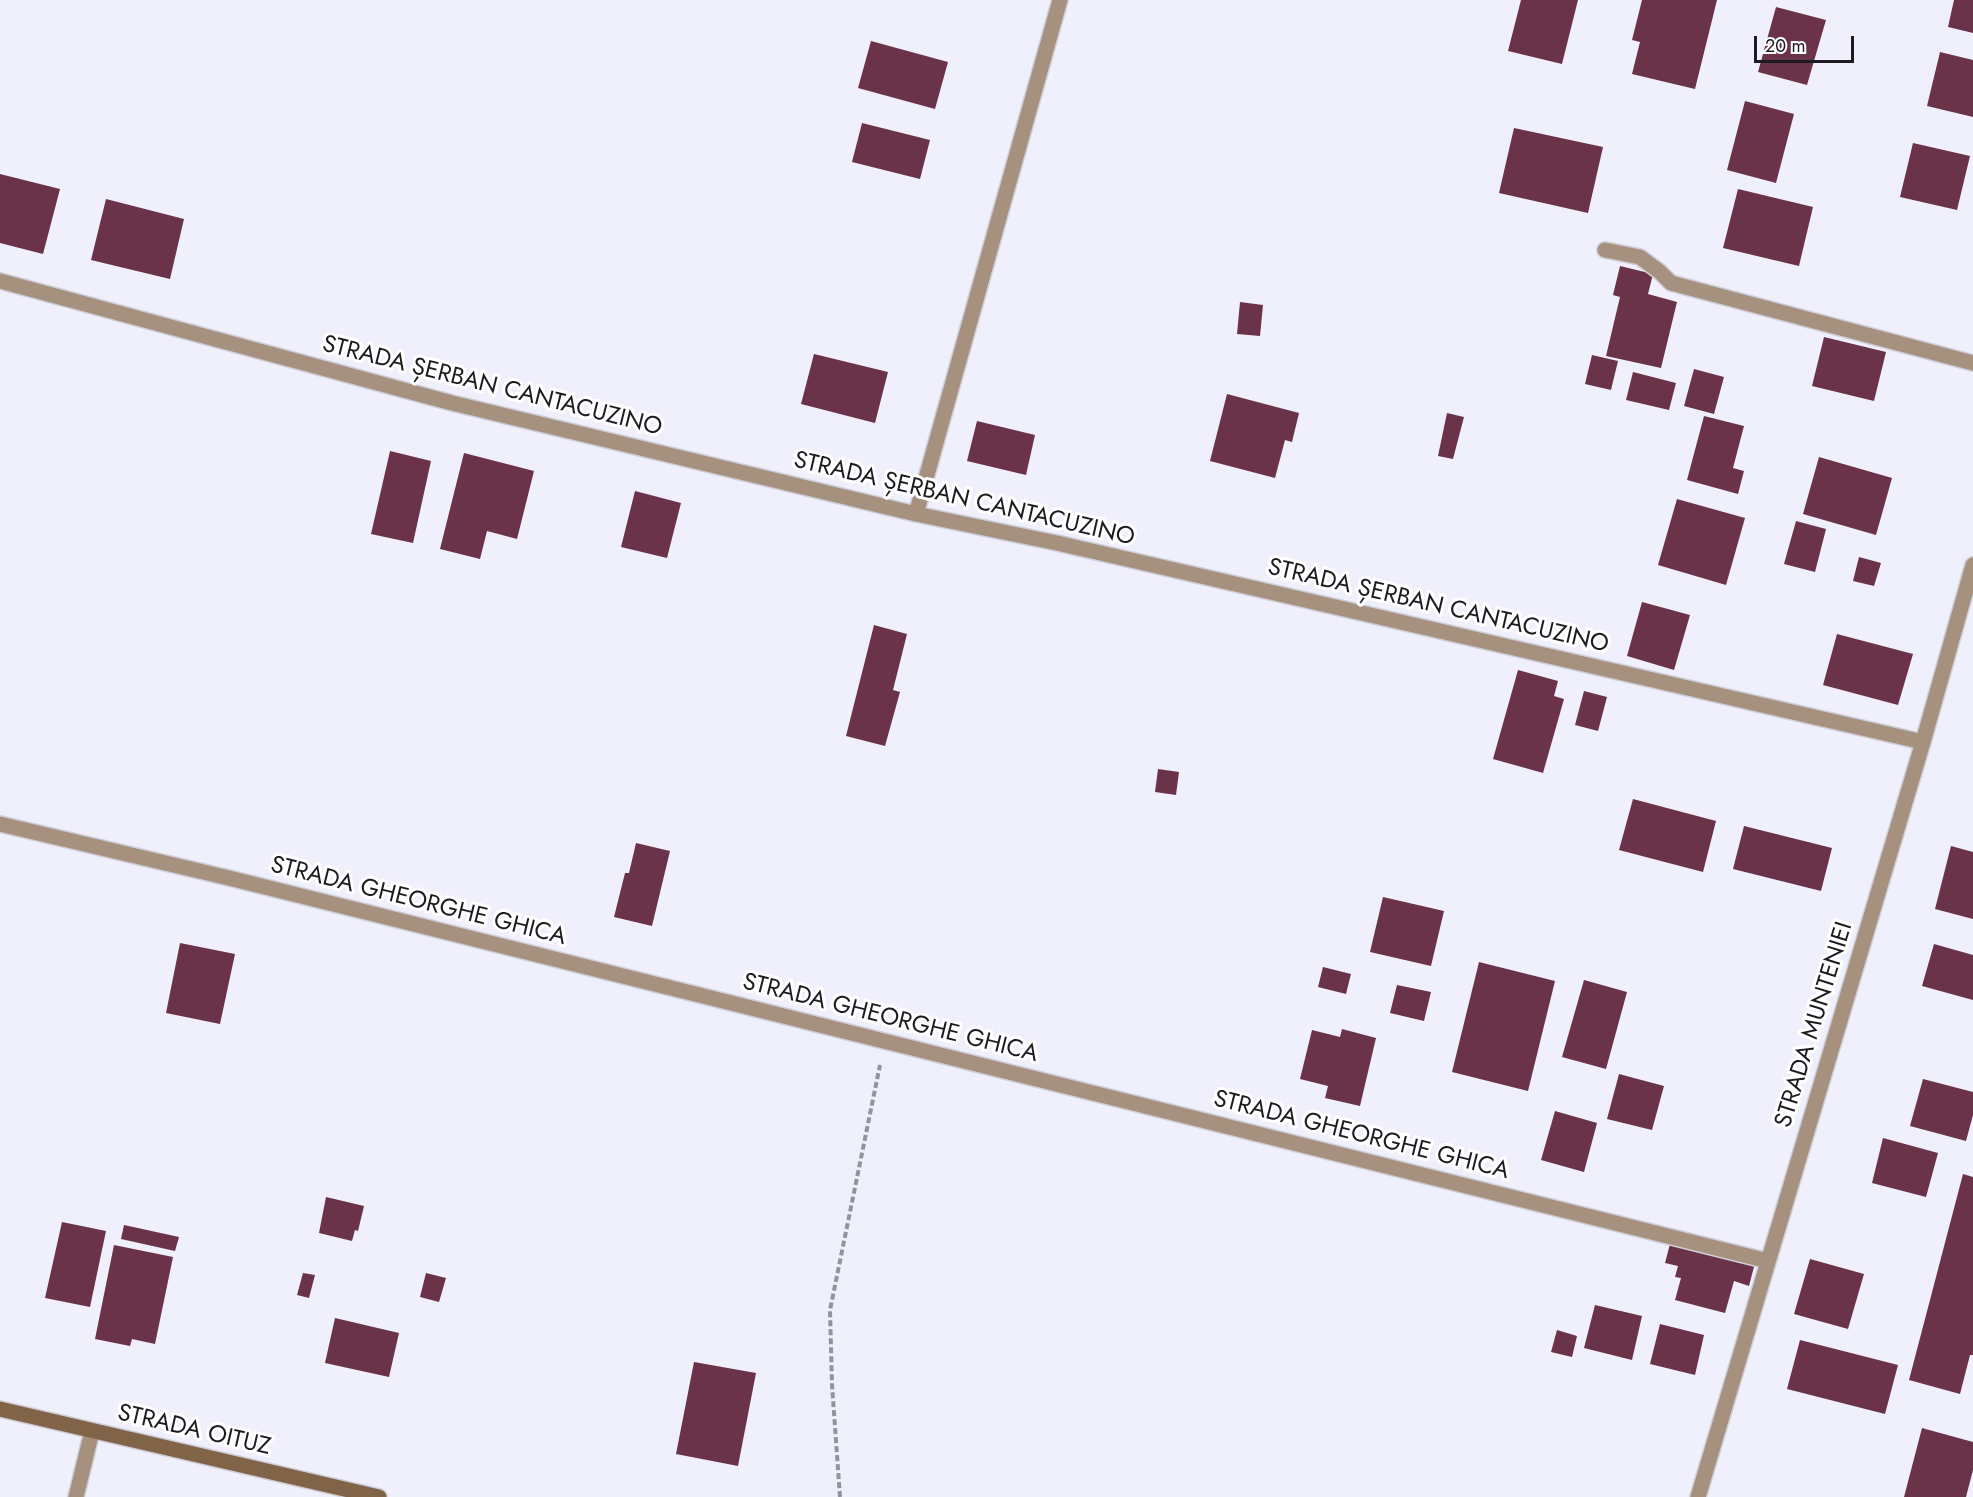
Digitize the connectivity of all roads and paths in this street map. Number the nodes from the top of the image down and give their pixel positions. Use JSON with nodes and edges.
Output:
{"nodes":[{"id":1,"x":1060,"y":0,"type":"edge"},
{"id":2,"x":1605,"y":250,"type":"dead end"},
{"id":3,"x":0,"y":281,"type":"edge"},
{"id":4,"x":1973,"y":363,"type":"edge"},
{"id":5,"x":915,"y":514,"type":"junction"},
{"id":6,"x":1972,"y":572,"type":"edge"},
{"id":7,"x":1923,"y":742,"type":"junction"},
{"id":8,"x":0,"y":824,"type":"edge"},
{"id":9,"x":885,"y":1041,"type":"junction"},
{"id":10,"x":1768,"y":1261,"type":"junction"},
{"id":11,"x":0,"y":1409,"type":"edge"},
{"id":12,"x":92,"y":1431,"type":"junction"},
{"id":13,"x":76,"y":1497,"type":"edge"},
{"id":14,"x":379,"y":1497,"type":"edge"},
{"id":15,"x":840,"y":1497,"type":"edge"},
{"id":16,"x":1698,"y":1497,"type":"edge"}],
"edges":[{"from":1,"to":5,"type":"street"},
{"from":2,"to":4,"type":"street"},
{"from":3,"to":5,"type":"street","name":"STRADA ȘERBAN CANTACUZINO"},
{"from":5,"to":7,"type":"street","name":"STRADA ȘERBAN CANTACUZINO"},
{"from":6,"to":7,"type":"street","name":"STRADA MUNTENIEI"},
{"from":7,"to":10,"type":"street","name":"STRADA MUNTENIEI"},
{"from":8,"to":9,"type":"street","name":"STRADA GHEORGHE GHICA"},
{"from":9,"to":10,"type":"street","name":"STRADA GHEORGHE GHICA"},
{"from":9,"to":15,"type":"path"},
{"from":10,"to":16,"type":"street","name":"STRADA MUNTENIEI"},
{"from":11,"to":12,"type":"main road","name":"STRADA OITUZ"},
{"from":12,"to":13,"type":"street"},
{"from":12,"to":14,"type":"main road","name":"STRADA OITUZ"}]}
